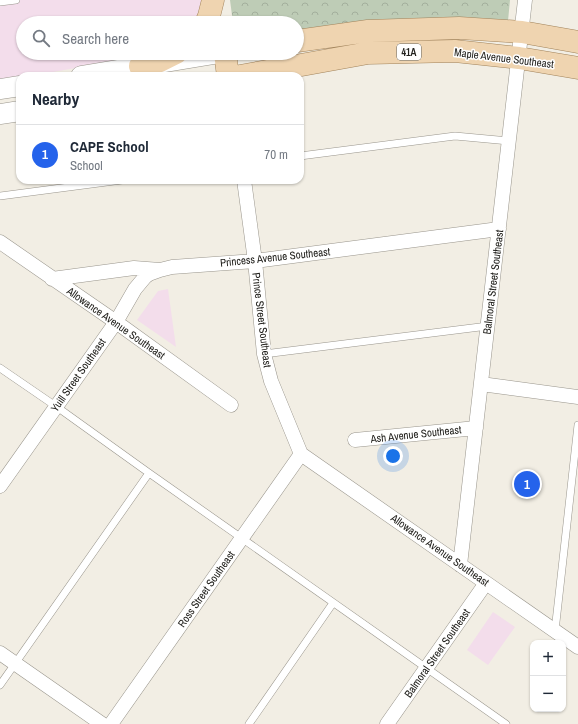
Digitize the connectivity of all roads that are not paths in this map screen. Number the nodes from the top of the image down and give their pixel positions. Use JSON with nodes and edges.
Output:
{"nodes":[{"id":1,"x":16,"y":0,"type":"edge"},
{"id":2,"x":213,"y":0,"type":"edge"},
{"id":3,"x":218,"y":0,"type":"edge"},
{"id":4,"x":525,"y":0,"type":"edge"},
{"id":5,"x":0,"y":2,"type":"edge"},
{"id":6,"x":209,"y":16,"type":"edge"},
{"id":7,"x":220,"y":16,"type":"edge"},
{"id":8,"x":522,"y":32,"type":"junction"},
{"id":9,"x":304,"y":40,"type":"edge"},
{"id":10,"x":578,"y":42,"type":"edge"},
{"id":11,"x":518,"y":58,"type":"junction"},
{"id":12,"x":160,"y":60,"type":"edge"},
{"id":13,"x":177,"y":60,"type":"edge"},
{"id":14,"x":226,"y":60,"type":"edge"},
{"id":15,"x":140,"y":66,"type":"junction"},
{"id":16,"x":578,"y":68,"type":"edge"},
{"id":17,"x":105,"y":72,"type":"edge"},
{"id":18,"x":227,"y":72,"type":"edge"},
{"id":19,"x":262,"y":72,"type":"edge"},
{"id":20,"x":16,"y":87,"type":"edge"},
{"id":21,"x":0,"y":89,"type":"edge"},
{"id":22,"x":16,"y":112,"type":"edge"},
{"id":23,"x":0,"y":114,"type":"edge"},
{"id":24,"x":509,"y":141,"type":"junction"},
{"id":25,"x":304,"y":155,"type":"edge"},
{"id":26,"x":92,"y":184,"type":"edge"},
{"id":27,"x":244,"y":184,"type":"edge"},
{"id":28,"x":0,"y":196,"type":"edge"},
{"id":29,"x":499,"y":230,"type":"junction"},
{"id":30,"x":0,"y":242,"type":"edge"},
{"id":31,"x":254,"y":261,"type":"junction"},
{"id":32,"x":160,"y":270,"type":"junction"},
{"id":33,"x":52,"y":279,"type":"junction"},
{"id":34,"x":116,"y":322,"type":"junction"},
{"id":35,"x":488,"y":326,"type":"junction"},
{"id":36,"x":264,"y":354,"type":"junction"},
{"id":37,"x":0,"y":368,"type":"edge"},
{"id":38,"x":481,"y":384,"type":"junction"},
{"id":39,"x":578,"y":397,"type":"edge"},
{"id":40,"x":231,"y":405,"type":"dead end"},
{"id":41,"x":57,"y":407,"type":"junction"},
{"id":42,"x":578,"y":425,"type":"edge"},
{"id":43,"x":476,"y":428,"type":"junction"},
{"id":44,"x":355,"y":440,"type":"dead end"},
{"id":45,"x":302,"y":454,"type":"junction"},
{"id":46,"x":148,"y":473,"type":"junction"},
{"id":47,"x":0,"y":486,"type":"edge"},
{"id":48,"x":242,"y":539,"type":"junction"},
{"id":49,"x":460,"y":565,"type":"junction"},
{"id":50,"x":486,"y":583,"type":"junction"},
{"id":51,"x":334,"y":603,"type":"junction"},
{"id":52,"x":555,"y":631,"type":"junction"},
{"id":53,"x":578,"y":647,"type":"edge"},
{"id":54,"x":0,"y":653,"type":"edge"},
{"id":55,"x":15,"y":664,"type":"junction"},
{"id":56,"x":426,"y":668,"type":"junction"},
{"id":57,"x":0,"y":685,"type":"edge"},
{"id":58,"x":102,"y":724,"type":"edge"},
{"id":59,"x":111,"y":724,"type":"edge"},
{"id":60,"x":249,"y":724,"type":"edge"},
{"id":61,"x":387,"y":724,"type":"edge"},
{"id":62,"x":506,"y":724,"type":"edge"}],
"edges":[{"from":1,"to":5,"type":"lane"},
{"from":2,"to":6,"type":"main road"},
{"from":3,"to":7,"type":"main road"},
{"from":4,"to":8,"type":"street","name":"Balmoral Street Southeast"},
{"from":8,"to":9,"type":"main road","number":"41A"},
{"from":8,"to":10,"type":"main road","number":"41A"},
{"from":8,"to":11,"type":"street","name":"Balmoral Street Southeast"},
{"from":11,"to":16,"type":"main road","name":"Maple Avenue Southeast","number":"41A"},
{"from":11,"to":19,"type":"main road","name":"Maple Avenue Southeast","number":"41A"},
{"from":11,"to":24,"type":"street","name":"Balmoral Street Southeast"},
{"from":12,"to":15,"type":"main road"},
{"from":13,"to":15,"type":"main road"},
{"from":14,"to":18,"type":"main road"},
{"from":15,"to":17,"type":"main road"},
{"from":20,"to":21,"type":"main road"},
{"from":22,"to":23,"type":"main road"},
{"from":24,"to":25,"type":"lane"},
{"from":24,"to":29,"type":"street","name":"Balmoral Street Southeast"},
{"from":26,"to":28,"type":"lane"},
{"from":27,"to":31,"type":"street","name":"Prince Street Southeast"},
{"from":29,"to":31,"type":"street","name":"Princess Avenue Southeast"},
{"from":29,"to":35,"type":"street","name":"Balmoral Street Southeast"},
{"from":30,"to":33,"type":"street","name":"Allowance Avenue Southeast"},
{"from":31,"to":32,"type":"street","name":"Princess Avenue Southeast"},
{"from":31,"to":36,"type":"street","name":"Prince Street Southeast"},
{"from":32,"to":33,"type":"street","name":"Princess Avenue Southeast"},
{"from":32,"to":34,"type":"street","name":"Yuill Street Southeast"},
{"from":33,"to":34,"type":"street","name":"Allowance Avenue Southeast"},
{"from":34,"to":40,"type":"street","name":"Allowance Avenue Southeast"},
{"from":34,"to":41,"type":"street","name":"Yuill Street Southeast"},
{"from":35,"to":36,"type":"lane"},
{"from":35,"to":38,"type":"street","name":"Balmoral Street Southeast"},
{"from":36,"to":45,"type":"street","name":"Prince Street Southeast"},
{"from":37,"to":41,"type":"lane"},
{"from":38,"to":39,"type":"street"},
{"from":38,"to":43,"type":"street","name":"Balmoral Street Southeast"},
{"from":41,"to":46,"type":"lane"},
{"from":41,"to":47,"type":"street","name":"Yuill Street Southeast"},
{"from":42,"to":52,"type":"lane"},
{"from":43,"to":44,"type":"street","name":"Ash Avenue Southeast"},
{"from":43,"to":49,"type":"street","name":"Balmoral Street Southeast"},
{"from":45,"to":48,"type":"street","name":"Ross Street Southeast"},
{"from":45,"to":49,"type":"street","name":"Allowance Avenue Southeast"},
{"from":46,"to":48,"type":"lane"},
{"from":46,"to":55,"type":"lane"},
{"from":48,"to":51,"type":"lane"},
{"from":48,"to":59,"type":"street","name":"Ross Street Southeast"},
{"from":49,"to":50,"type":"street","name":"Allowance Avenue Southeast"},
{"from":50,"to":52,"type":"street","name":"Allowance Avenue Southeast"},
{"from":50,"to":56,"type":"street","name":"Balmoral Street Southeast"},
{"from":51,"to":56,"type":"lane"},
{"from":51,"to":60,"type":"lane"},
{"from":52,"to":53,"type":"street","name":"Allowance Avenue Southeast"},
{"from":54,"to":55,"type":"street"},
{"from":55,"to":57,"type":"lane"},
{"from":55,"to":58,"type":"street"},
{"from":56,"to":61,"type":"street","name":"Balmoral Street Southeast"},
{"from":56,"to":62,"type":"lane"}]}
